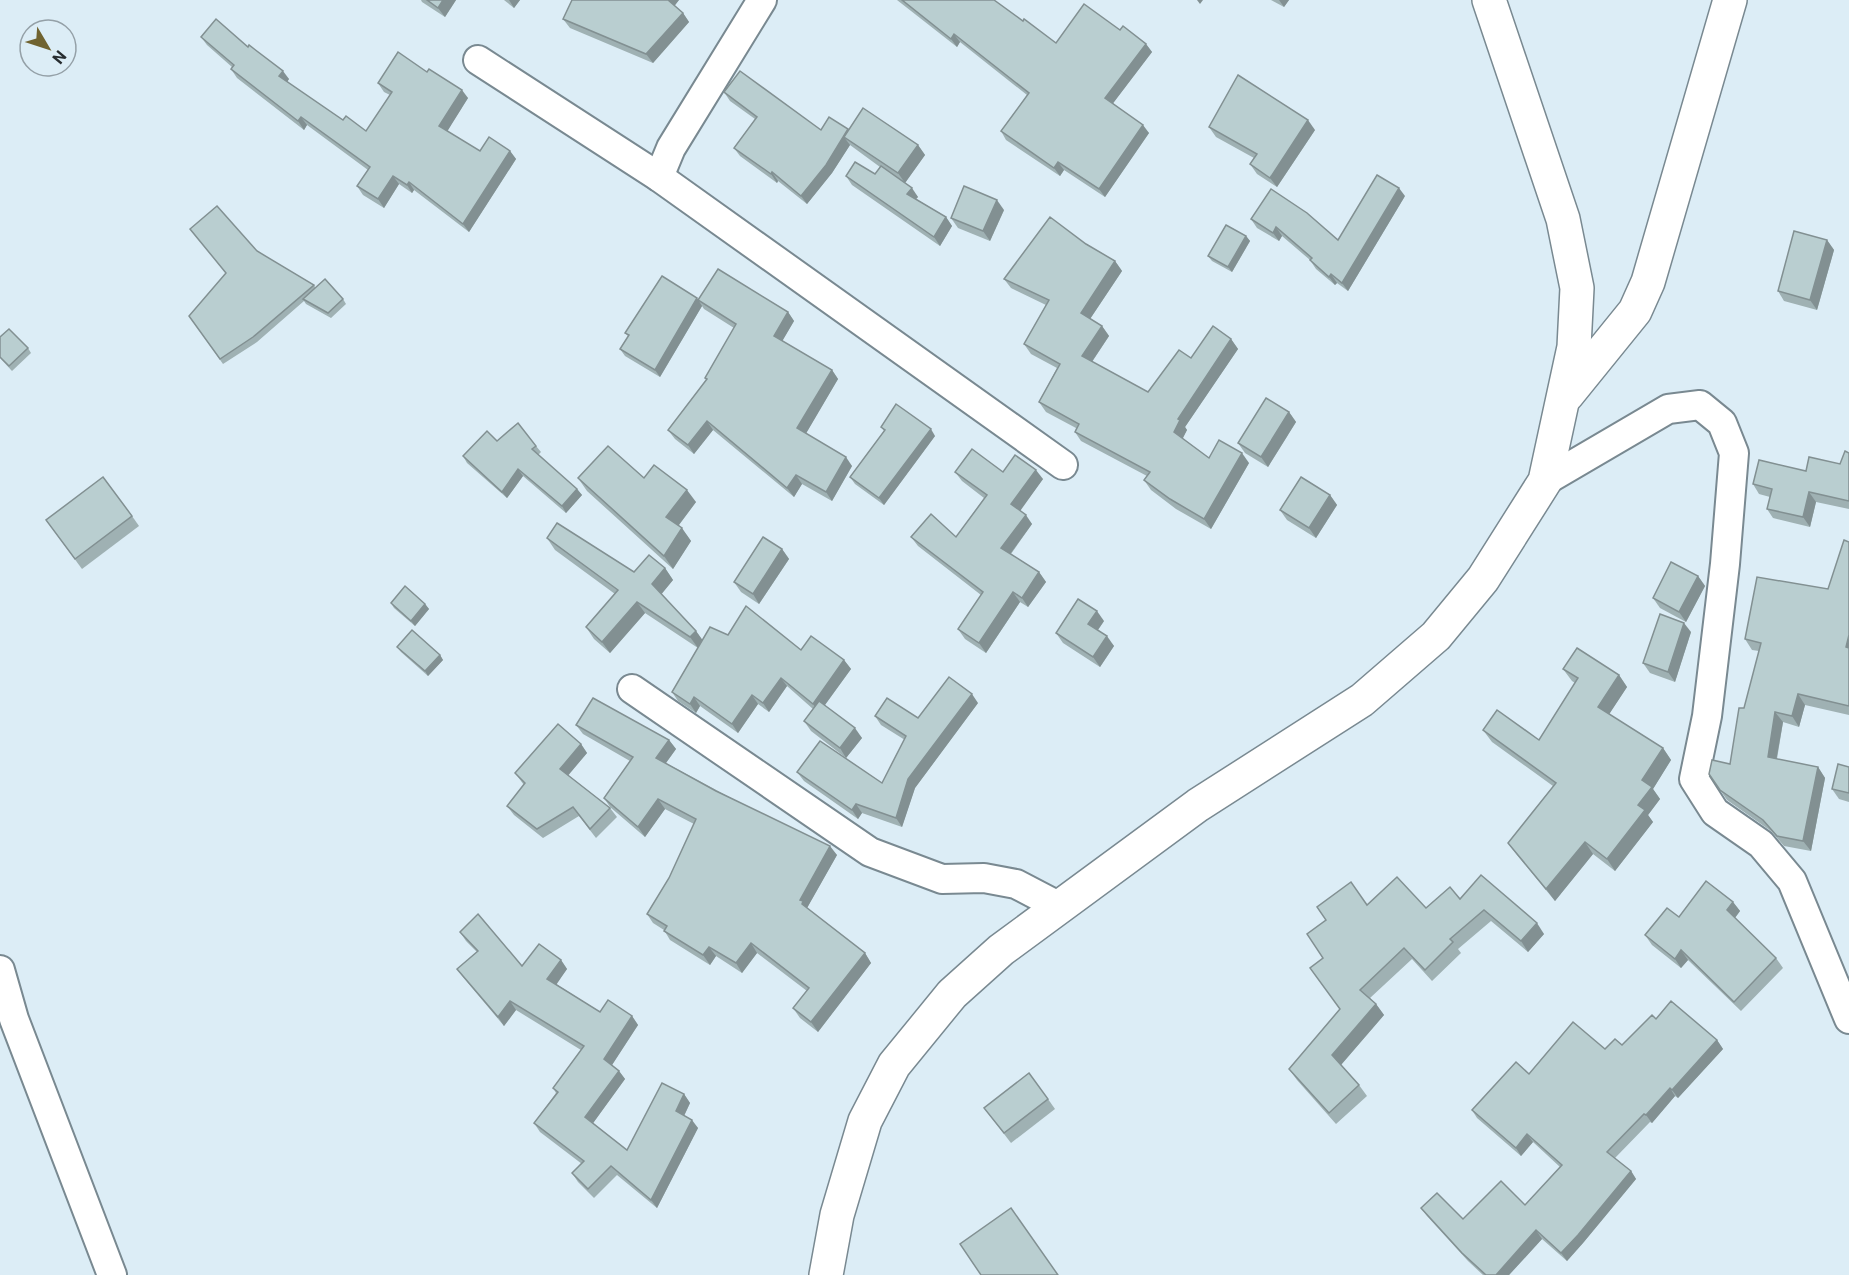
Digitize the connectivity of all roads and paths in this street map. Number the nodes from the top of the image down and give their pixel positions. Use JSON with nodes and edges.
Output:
{"nodes":[{"id":1,"x":762,"y":0,"type":"edge"},
{"id":2,"x":1489,"y":0,"type":"edge"},
{"id":3,"x":1730,"y":0,"type":"edge"},
{"id":4,"x":478,"y":60,"type":"dead end"},
{"id":5,"x":659,"y":177,"type":"junction"},
{"id":6,"x":1564,"y":399,"type":"junction"},
{"id":7,"x":1063,"y":465,"type":"dead end"},
{"id":8,"x":1545,"y":481,"type":"junction"},
{"id":9,"x":632,"y":689,"type":"dead end"},
{"id":10,"x":1060,"y":907,"type":"junction"},
{"id":11,"x":0,"y":970,"type":"edge"},
{"id":12,"x":1849,"y":1019,"type":"edge"},
{"id":13,"x":111,"y":1275,"type":"edge"},
{"id":14,"x":826,"y":1275,"type":"edge"}],
"edges":[{"from":1,"to":5,"type":"street"},
{"from":2,"to":6,"type":"street"},
{"from":3,"to":6,"type":"street"},
{"from":4,"to":5,"type":"street"},
{"from":5,"to":7,"type":"street"},
{"from":6,"to":8,"type":"street"},
{"from":8,"to":10,"type":"street"},
{"from":8,"to":12,"type":"street"},
{"from":9,"to":10,"type":"street"},
{"from":10,"to":14,"type":"street"},
{"from":11,"to":13,"type":"street"}]}
